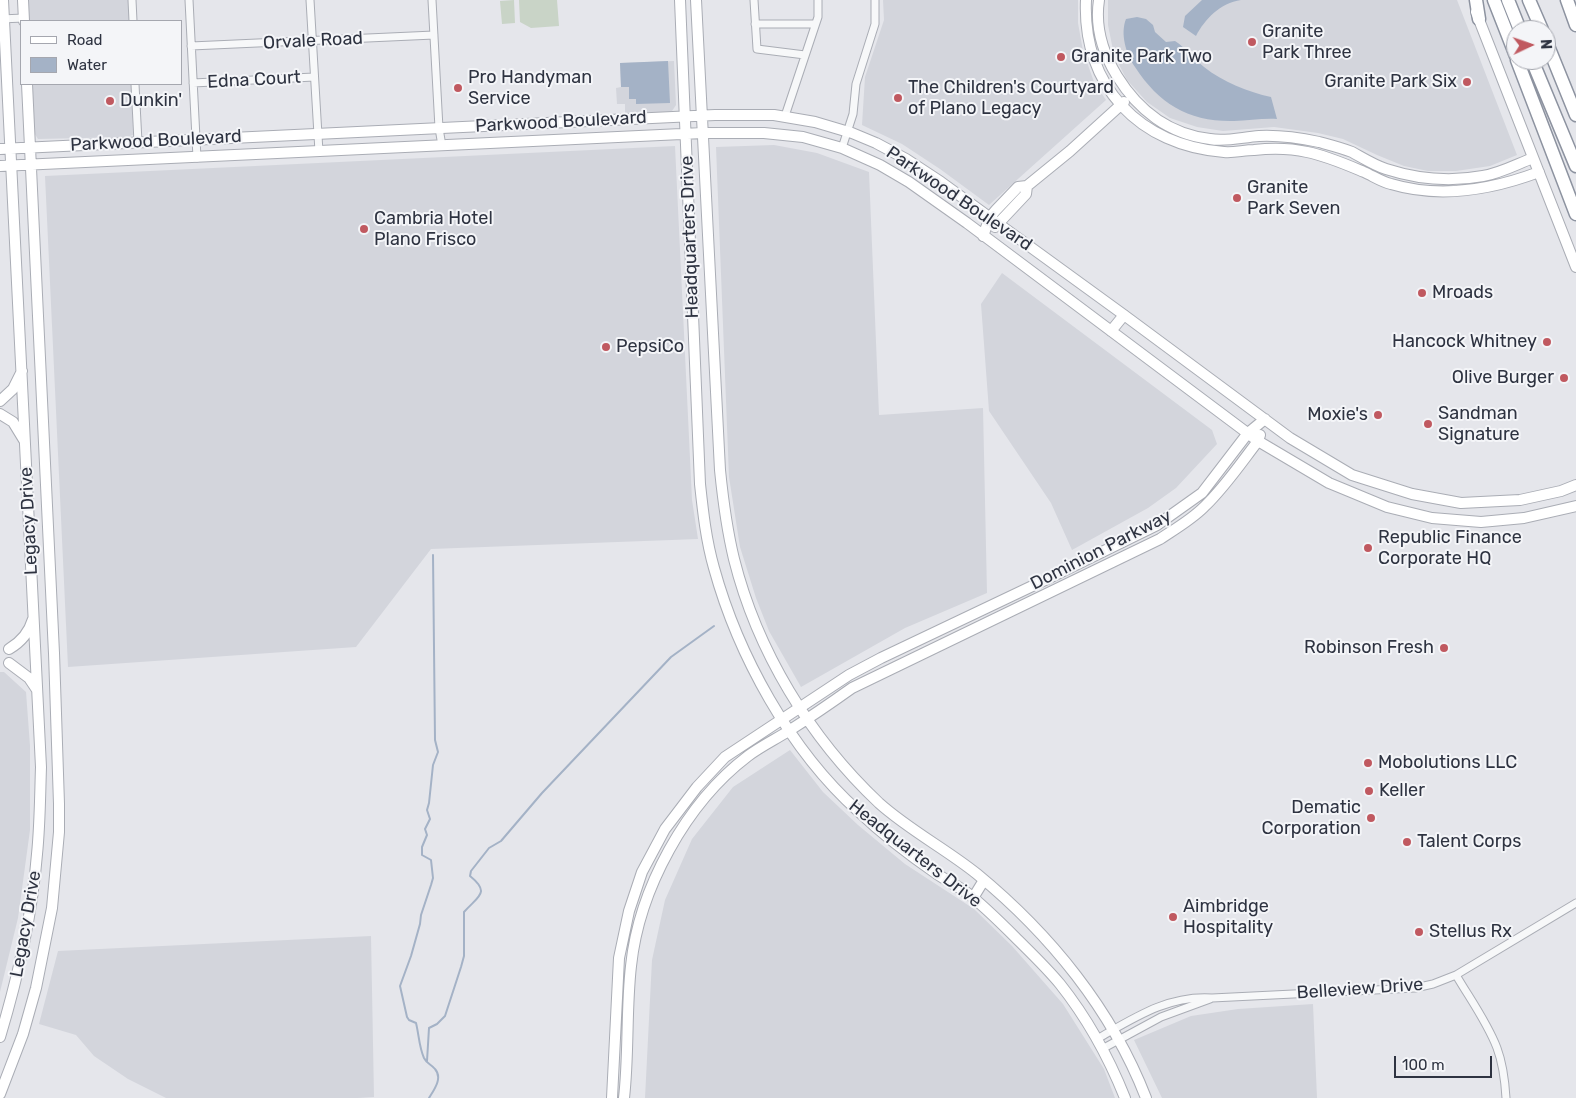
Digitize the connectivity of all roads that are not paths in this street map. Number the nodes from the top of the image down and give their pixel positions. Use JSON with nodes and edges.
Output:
{"nodes":[{"id":1,"x":4,"y":0,"type":"edge"},
{"id":2,"x":23,"y":0,"type":"edge"},
{"id":3,"x":132,"y":0,"type":"edge"},
{"id":4,"x":189,"y":0,"type":"edge"},
{"id":5,"x":310,"y":0,"type":"edge"},
{"id":6,"x":432,"y":0,"type":"edge"},
{"id":7,"x":680,"y":0,"type":"edge"},
{"id":8,"x":696,"y":0,"type":"edge"},
{"id":9,"x":754,"y":0,"type":"edge"},
{"id":10,"x":818,"y":0,"type":"edge"},
{"id":11,"x":875,"y":0,"type":"edge"},
{"id":12,"x":1471,"y":0,"type":"edge"},
{"id":13,"x":1476,"y":0,"type":"edge"},
{"id":14,"x":1494,"y":0,"type":"edge"},
{"id":15,"x":1508,"y":0,"type":"edge"},
{"id":16,"x":1529,"y":0,"type":"edge"},
{"id":17,"x":1566,"y":0,"type":"edge"},
{"id":18,"x":1086,"y":2,"type":"edge"},
{"id":19,"x":1098,"y":3,"type":"edge"},
{"id":20,"x":2,"y":19,"type":"edge"},
{"id":21,"x":1479,"y":19,"type":"junction"},
{"id":22,"x":24,"y":20,"type":"edge"},
{"id":23,"x":133,"y":20,"type":"edge"},
{"id":24,"x":1516,"y":20,"type":"edge"},
{"id":25,"x":1538,"y":20,"type":"edge"},
{"id":26,"x":755,"y":24,"type":"junction"},
{"id":27,"x":816,"y":24,"type":"junction"},
{"id":28,"x":1576,"y":25,"type":"edge"},
{"id":29,"x":1506,"y":31,"type":"edge"},
{"id":30,"x":434,"y":35,"type":"junction"},
{"id":31,"x":312,"y":41,"type":"junction"},
{"id":32,"x":191,"y":46,"type":"junction"},
{"id":33,"x":806,"y":55,"type":"junction"},
{"id":34,"x":1556,"y":66,"type":"edge"},
{"id":35,"x":1521,"y":70,"type":"edge"},
{"id":36,"x":1536,"y":70,"type":"edge"},
{"id":37,"x":314,"y":77,"type":"junction"},
{"id":38,"x":193,"y":83,"type":"junction"},
{"id":39,"x":27,"y":85,"type":"edge"},
{"id":40,"x":135,"y":85,"type":"edge"},
{"id":41,"x":1131,"y":97,"type":"junction"},
{"id":42,"x":1548,"y":102,"type":"junction"},
{"id":43,"x":1120,"y":105,"type":"junction"},
{"id":44,"x":702,"y":116,"type":"junction"},
{"id":45,"x":785,"y":116,"type":"junction"},
{"id":46,"x":1576,"y":116,"type":"edge"},
{"id":47,"x":685,"y":117,"type":"junction"},
{"id":48,"x":548,"y":123,"type":"junction"},
{"id":49,"x":439,"y":128,"type":"junction"},
{"id":50,"x":847,"y":132,"type":"junction"},
{"id":51,"x":318,"y":133,"type":"junction"},
{"id":52,"x":703,"y":133,"type":"junction"},
{"id":53,"x":686,"y":134,"type":"junction"},
{"id":54,"x":1294,"y":138,"type":"junction"},
{"id":55,"x":196,"y":139,"type":"junction"},
{"id":56,"x":549,"y":141,"type":"junction"},
{"id":57,"x":138,"y":142,"type":"junction"},
{"id":58,"x":438,"y":146,"type":"junction"},
{"id":59,"x":30,"y":147,"type":"junction"},
{"id":60,"x":11,"y":148,"type":"junction"},
{"id":61,"x":842,"y":148,"type":"junction"},
{"id":62,"x":0,"y":149,"type":"edge"},
{"id":63,"x":1291,"y":150,"type":"junction"},
{"id":64,"x":319,"y":152,"type":"junction"},
{"id":65,"x":197,"y":158,"type":"junction"},
{"id":66,"x":1533,"y":158,"type":"junction"},
{"id":67,"x":31,"y":165,"type":"junction"},
{"id":68,"x":0,"y":166,"type":"edge"},
{"id":69,"x":12,"y":166,"type":"junction"},
{"id":70,"x":1576,"y":166,"type":"edge"},
{"id":71,"x":1539,"y":172,"type":"junction"},
{"id":72,"x":1440,"y":179,"type":"junction"},
{"id":73,"x":1027,"y":186,"type":"junction"},
{"id":74,"x":1438,"y":192,"type":"junction"},
{"id":75,"x":1576,"y":192,"type":"edge"},
{"id":76,"x":1576,"y":214,"type":"edge"},
{"id":77,"x":990,"y":217,"type":"junction"},
{"id":78,"x":999,"y":224,"type":"junction"},
{"id":79,"x":983,"y":236,"type":"junction"},
{"id":80,"x":1576,"y":267,"type":"edge"},
{"id":81,"x":1124,"y":315,"type":"junction"},
{"id":82,"x":1111,"y":331,"type":"junction"},
{"id":83,"x":22,"y":370,"type":"junction"},
{"id":84,"x":0,"y":401,"type":"edge"},
{"id":85,"x":0,"y":414,"type":"edge"},
{"id":86,"x":1266,"y":419,"type":"junction"},
{"id":87,"x":1248,"y":433,"type":"junction"},
{"id":88,"x":1258,"y":441,"type":"junction"},
{"id":89,"x":26,"y":443,"type":"junction"},
{"id":90,"x":1576,"y":485,"type":"edge"},
{"id":91,"x":1416,"y":495,"type":"junction"},
{"id":92,"x":1520,"y":500,"type":"junction"},
{"id":93,"x":1576,"y":506,"type":"edge"},
{"id":94,"x":1180,"y":510,"type":"junction"},
{"id":95,"x":1413,"y":514,"type":"junction"},
{"id":96,"x":1524,"y":518,"type":"junction"},
{"id":97,"x":1187,"y":521,"type":"junction"},
{"id":98,"x":34,"y":616,"type":"junction"},
{"id":99,"x":931,"y":634,"type":"junction"},
{"id":100,"x":936,"y":646,"type":"junction"},
{"id":101,"x":9,"y":649,"type":"dead end"},
{"id":102,"x":9,"y":663,"type":"dead end"},
{"id":103,"x":37,"y":690,"type":"junction"},
{"id":104,"x":800,"y":707,"type":"junction"},
{"id":105,"x":783,"y":719,"type":"junction"},
{"id":106,"x":808,"y":719,"type":"junction"},
{"id":107,"x":790,"y":730,"type":"junction"},
{"id":108,"x":984,"y":880,"type":"junction"},
{"id":109,"x":973,"y":898,"type":"junction"},
{"id":110,"x":1576,"y":903,"type":"edge"},
{"id":111,"x":1456,"y":975,"type":"junction"},
{"id":112,"x":1212,"y":998,"type":"junction"},
{"id":113,"x":616,"y":1005,"type":"junction"},
{"id":114,"x":629,"y":1005,"type":"junction"},
{"id":115,"x":1112,"y":1030,"type":"junction"},
{"id":116,"x":0,"y":1037,"type":"edge"},
{"id":117,"x":1117,"y":1040,"type":"junction"},
{"id":118,"x":1099,"y":1044,"type":"junction"},
{"id":119,"x":0,"y":1094,"type":"edge"},
{"id":120,"x":612,"y":1098,"type":"edge"},
{"id":121,"x":624,"y":1098,"type":"edge"},
{"id":122,"x":1125,"y":1098,"type":"edge"},
{"id":123,"x":1146,"y":1098,"type":"edge"},
{"id":124,"x":1506,"y":1098,"type":"edge"}],
"edges":[{"from":1,"to":20,"type":"main road","name":"Legacy Drive"},
{"from":2,"to":22,"type":"main road"},
{"from":3,"to":23,"type":"street"},
{"from":4,"to":32,"type":"street"},
{"from":5,"to":31,"type":"street"},
{"from":6,"to":30,"type":"street"},
{"from":7,"to":47,"type":"main road","name":"Headquarters Drive"},
{"from":8,"to":44,"type":"main road","name":"Headquarters Drive"},
{"from":9,"to":26,"type":"street"},
{"from":10,"to":27,"type":"street"},
{"from":11,"to":50,"type":"street"},
{"from":12,"to":21,"type":"main road"},
{"from":13,"to":21,"type":"highway"},
{"from":14,"to":29,"type":"highway"},
{"from":15,"to":24,"type":"highway"},
{"from":16,"to":25,"type":"highway"},
{"from":17,"to":28,"type":"highway"},
{"from":18,"to":19,"type":"main road"},
{"from":18,"to":43,"type":"main road"},
{"from":19,"to":41,"type":"main road"},
{"from":20,"to":22,"type":"street"},
{"from":20,"to":60,"type":"main road","name":"Legacy Drive"},
{"from":21,"to":66,"type":"main road"},
{"from":26,"to":27,"type":"street"},
{"from":26,"to":33,"type":"street"},
{"from":27,"to":33,"type":"street"},
{"from":30,"to":31,"type":"street","name":"Orvale Road"},
{"from":30,"to":49,"type":"street"},
{"from":31,"to":32,"type":"street","name":"Orvale Road"},
{"from":31,"to":37,"type":"street"},
{"from":32,"to":38,"type":"street"},
{"from":33,"to":45,"type":"street"},
{"from":34,"to":46,"type":"highway"},
{"from":35,"to":76,"type":"highway"},
{"from":36,"to":42,"type":"highway"},
{"from":37,"to":38,"type":"street","name":"Edna Court"},
{"from":37,"to":51,"type":"street"},
{"from":38,"to":55,"type":"street"},
{"from":39,"to":59,"type":"main road","name":"Legacy Drive"},
{"from":40,"to":57,"type":"street"},
{"from":41,"to":43,"type":"main road"},
{"from":41,"to":54,"type":"main road"},
{"from":42,"to":70,"type":"highway"},
{"from":42,"to":75,"type":"highway"},
{"from":43,"to":63,"type":"main road"},
{"from":43,"to":73,"type":"main road"},
{"from":44,"to":45,"type":"main road","name":"Parkwood Boulevard"},
{"from":44,"to":47,"type":"main road","name":"Parkwood Boulevard"},
{"from":44,"to":52,"type":"main road","name":"Headquarters Drive"},
{"from":45,"to":50,"type":"main road","name":"Parkwood Boulevard"},
{"from":47,"to":48,"type":"main road","name":"Parkwood Boulevard"},
{"from":47,"to":53,"type":"main road","name":"Headquarters Drive"},
{"from":48,"to":49,"type":"main road","name":"Parkwood Boulevard"},
{"from":48,"to":56,"type":"main road"},
{"from":49,"to":51,"type":"main road","name":"Parkwood Boulevard"},
{"from":49,"to":58,"type":"street"},
{"from":50,"to":61,"type":"street"},
{"from":50,"to":77,"type":"main road","name":"Parkwood Boulevard"},
{"from":51,"to":55,"type":"main road","name":"Parkwood Boulevard"},
{"from":51,"to":64,"type":"street"},
{"from":52,"to":53,"type":"main road","name":"Parkwood Boulevard"},
{"from":52,"to":61,"type":"main road","name":"Parkwood Boulevard"},
{"from":52,"to":104,"type":"main road","name":"Headquarters Drive"},
{"from":53,"to":56,"type":"main road","name":"Parkwood Boulevard"},
{"from":53,"to":105,"type":"main road","name":"Headquarters Drive"},
{"from":54,"to":63,"type":"main road"},
{"from":54,"to":72,"type":"main road"},
{"from":55,"to":57,"type":"main road","name":"Parkwood Boulevard"},
{"from":55,"to":65,"type":"street"},
{"from":56,"to":58,"type":"main road","name":"Parkwood Boulevard"},
{"from":57,"to":59,"type":"main road","name":"Parkwood Boulevard"},
{"from":58,"to":64,"type":"main road","name":"Parkwood Boulevard"},
{"from":59,"to":60,"type":"main road","name":"Parkwood Boulevard"},
{"from":59,"to":67,"type":"main road","name":"Legacy Drive"},
{"from":60,"to":62,"type":"main road","name":"Parkwood Boulevard"},
{"from":60,"to":69,"type":"main road","name":"Legacy Drive"},
{"from":61,"to":79,"type":"main road","name":"Parkwood Boulevard"},
{"from":63,"to":74,"type":"main road"},
{"from":64,"to":65,"type":"main road","name":"Parkwood Boulevard"},
{"from":65,"to":67,"type":"main road","name":"Parkwood Boulevard"},
{"from":66,"to":71,"type":"main road"},
{"from":66,"to":72,"type":"main road"},
{"from":67,"to":69,"type":"main road","name":"Parkwood Boulevard"},
{"from":67,"to":119,"type":"main road","name":"Legacy Drive"},
{"from":68,"to":69,"type":"main road","name":"Parkwood Boulevard"},
{"from":69,"to":83,"type":"main road","name":"Legacy Drive"},
{"from":71,"to":74,"type":"main road"},
{"from":71,"to":80,"type":"main road"},
{"from":72,"to":74,"type":"main road"},
{"from":73,"to":77,"type":"main road"},
{"from":73,"to":78,"type":"main road"},
{"from":77,"to":78,"type":"main road","name":"Parkwood Boulevard"},
{"from":77,"to":79,"type":"main road"},
{"from":78,"to":79,"type":"main road"},
{"from":78,"to":81,"type":"main road","name":"Parkwood Boulevard"},
{"from":79,"to":82,"type":"main road","name":"Parkwood Boulevard"},
{"from":81,"to":82,"type":"main road"},
{"from":81,"to":86,"type":"main road","name":"Parkwood Boulevard"},
{"from":82,"to":87,"type":"main road","name":"Parkwood Boulevard"},
{"from":83,"to":84,"type":"main road"},
{"from":83,"to":89,"type":"main road","name":"Legacy Drive"},
{"from":85,"to":89,"type":"main road"},
{"from":86,"to":87,"type":"main road","name":"Dominion Parkway"},
{"from":86,"to":88,"type":"main road","name":"Dominion Parkway"},
{"from":86,"to":91,"type":"main road","name":"Parkwood Boulevard"},
{"from":87,"to":88,"type":"main road","name":"Parkwood Boulevard"},
{"from":87,"to":94,"type":"main road","name":"Dominion Parkway"},
{"from":88,"to":95,"type":"main road","name":"Parkwood Boulevard"},
{"from":88,"to":97,"type":"main road","name":"Dominion Parkway"},
{"from":89,"to":98,"type":"main road","name":"Legacy Drive"},
{"from":90,"to":92,"type":"main road","name":"Parkwood Boulevard"},
{"from":91,"to":92,"type":"main road","name":"Parkwood Boulevard"},
{"from":91,"to":95,"type":"main road"},
{"from":92,"to":96,"type":"main road"},
{"from":93,"to":96,"type":"main road","name":"Parkwood Boulevard"},
{"from":94,"to":97,"type":"main road"},
{"from":94,"to":99,"type":"main road","name":"Dominion Parkway"},
{"from":95,"to":96,"type":"main road","name":"Parkwood Boulevard"},
{"from":97,"to":100,"type":"main road","name":"Dominion Parkway"},
{"from":98,"to":101,"type":"main road"},
{"from":98,"to":103,"type":"main road","name":"Legacy Drive"},
{"from":99,"to":100,"type":"main road"},
{"from":99,"to":104,"type":"main road","name":"Dominion Parkway"},
{"from":100,"to":106,"type":"main road","name":"Dominion Parkway"},
{"from":102,"to":103,"type":"main road"},
{"from":103,"to":116,"type":"main road","name":"Legacy Drive"},
{"from":104,"to":105,"type":"main road","name":"Dominion Parkway"},
{"from":104,"to":106,"type":"main road","name":"Headquarters Drive"},
{"from":105,"to":107,"type":"main road","name":"Headquarters Drive"},
{"from":105,"to":113,"type":"main road","name":"Dominion Parkway"},
{"from":106,"to":107,"type":"main road","name":"Dominion Parkway"},
{"from":106,"to":108,"type":"main road","name":"Headquarters Drive"},
{"from":107,"to":109,"type":"main road","name":"Headquarters Drive"},
{"from":107,"to":114,"type":"main road","name":"Dominion Parkway"},
{"from":108,"to":109,"type":"main road"},
{"from":108,"to":115,"type":"main road","name":"Headquarters Drive"},
{"from":109,"to":118,"type":"main road","name":"Headquarters Drive"},
{"from":110,"to":111,"type":"street","name":"Belleview Drive"},
{"from":111,"to":112,"type":"street","name":"Belleview Drive"},
{"from":111,"to":124,"type":"street"},
{"from":112,"to":115,"type":"street","name":"Belleview Drive"},
{"from":112,"to":117,"type":"street","name":"Belleview Drive"},
{"from":113,"to":114,"type":"main road"},
{"from":113,"to":120,"type":"main road","name":"Dominion Parkway"},
{"from":114,"to":121,"type":"main road","name":"Dominion Parkway"},
{"from":115,"to":117,"type":"main road","name":"Headquarters Drive"},
{"from":115,"to":118,"type":"street","name":"Belleview Drive"},
{"from":117,"to":118,"type":"street","name":"Belleview Drive"},
{"from":117,"to":123,"type":"main road","name":"Headquarters Drive"},
{"from":118,"to":122,"type":"main road","name":"Headquarters Drive"}]}
